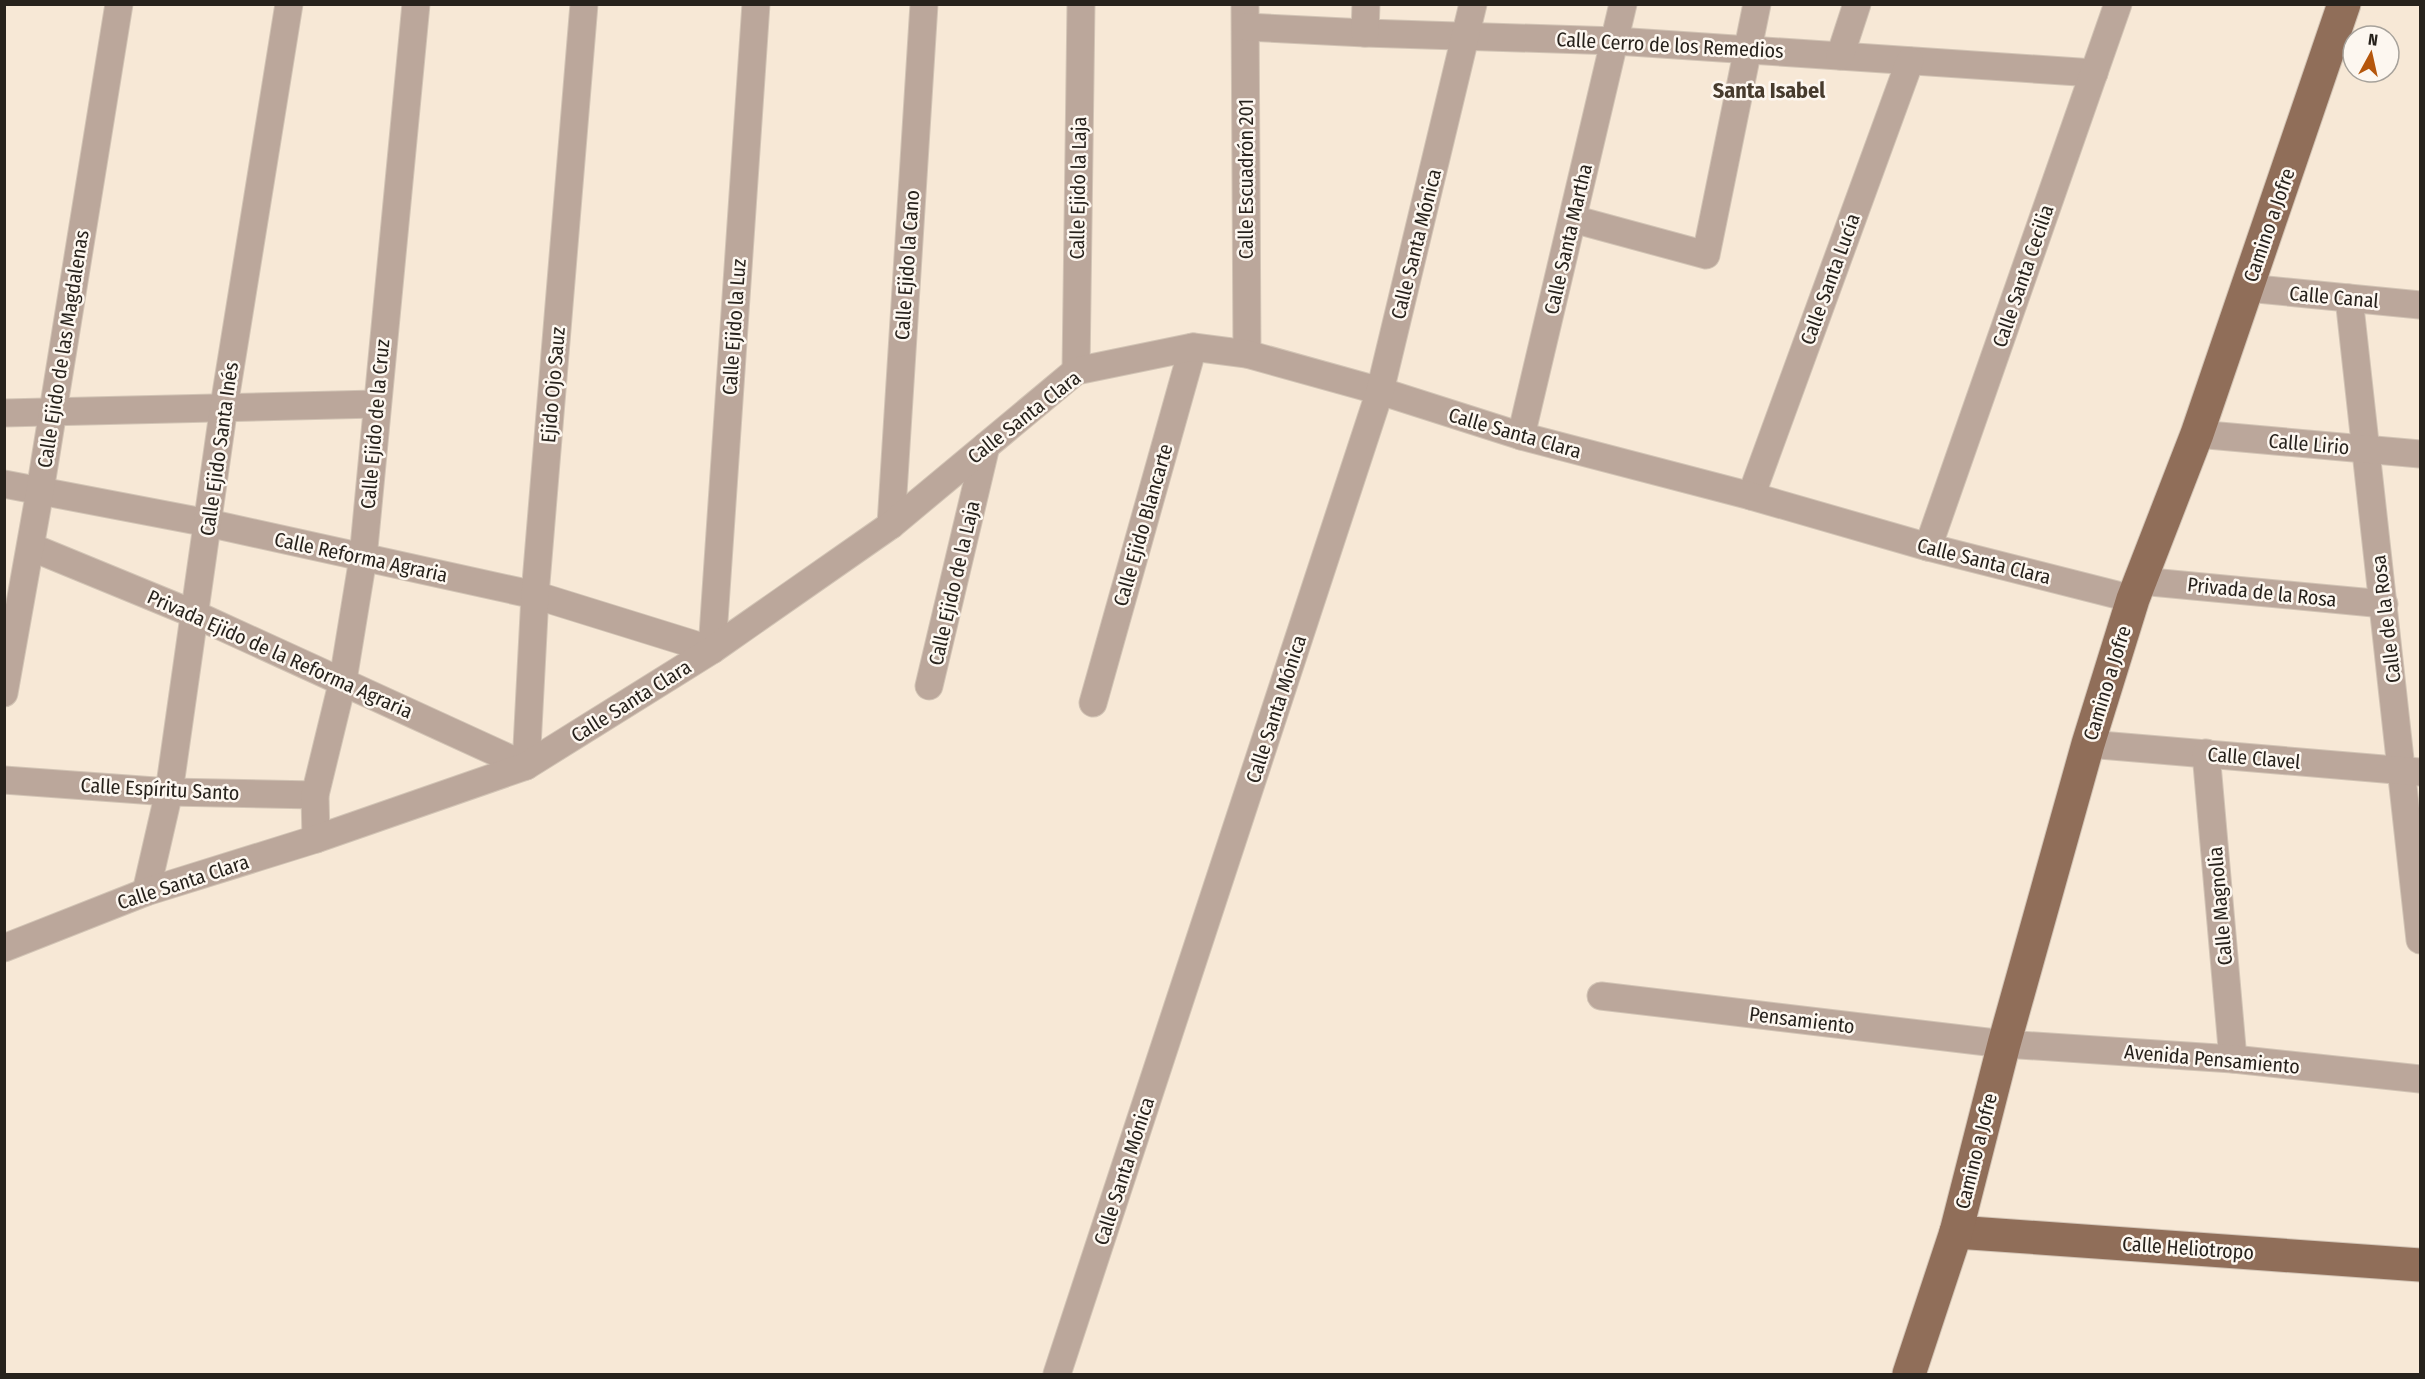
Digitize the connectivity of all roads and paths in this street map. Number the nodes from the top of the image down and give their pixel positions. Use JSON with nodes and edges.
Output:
{"nodes":[{"id":1,"x":119,"y":4,"type":"edge"},
{"id":2,"x":289,"y":4,"type":"edge"},
{"id":3,"x":416,"y":4,"type":"edge"},
{"id":4,"x":584,"y":4,"type":"edge"},
{"id":5,"x":756,"y":4,"type":"edge"},
{"id":6,"x":924,"y":4,"type":"edge"},
{"id":7,"x":1081,"y":4,"type":"edge"},
{"id":8,"x":1365,"y":4,"type":"edge"},
{"id":9,"x":1473,"y":4,"type":"edge"},
{"id":10,"x":1623,"y":4,"type":"edge"},
{"id":11,"x":1757,"y":4,"type":"edge"},
{"id":12,"x":1857,"y":4,"type":"edge"},
{"id":13,"x":2118,"y":4,"type":"edge"},
{"id":14,"x":2344,"y":4,"type":"edge"},
{"id":15,"x":1245,"y":16,"type":"edge"},
{"id":16,"x":1365,"y":33,"type":"junction"},
{"id":17,"x":1466,"y":36,"type":"junction"},
{"id":18,"x":1616,"y":41,"type":"junction"},
{"id":19,"x":1746,"y":50,"type":"junction"},
{"id":20,"x":1840,"y":56,"type":"junction"},
{"id":21,"x":1910,"y":61,"type":"junction"},
{"id":22,"x":2094,"y":73,"type":"junction"},
{"id":23,"x":1573,"y":219,"type":"junction"},
{"id":24,"x":2247,"y":288,"type":"junction"},
{"id":25,"x":2349,"y":298,"type":"junction"},
{"id":26,"x":2421,"y":305,"type":"edge"},
{"id":27,"x":1193,"y":347,"type":"junction"},
{"id":28,"x":1247,"y":354,"type":"junction"},
{"id":29,"x":1076,"y":371,"type":"junction"},
{"id":30,"x":1380,"y":391,"type":"junction"},
{"id":31,"x":376,"y":404,"type":"junction"},
{"id":32,"x":224,"y":406,"type":"junction"},
{"id":33,"x":52,"y":412,"type":"junction"},
{"id":34,"x":4,"y":413,"type":"edge"},
{"id":35,"x":2197,"y":434,"type":"junction"},
{"id":36,"x":1521,"y":436,"type":"junction"},
{"id":37,"x":986,"y":446,"type":"junction"},
{"id":38,"x":2366,"y":448,"type":"junction"},
{"id":39,"x":2421,"y":454,"type":"edge"},
{"id":40,"x":4,"y":484,"type":"edge"},
{"id":41,"x":40,"y":491,"type":"junction"},
{"id":42,"x":1751,"y":496,"type":"junction"},
{"id":43,"x":208,"y":523,"type":"junction"},
{"id":44,"x":891,"y":525,"type":"junction"},
{"id":45,"x":31,"y":547,"type":"junction"},
{"id":46,"x":1928,"y":547,"type":"junction"},
{"id":47,"x":363,"y":558,"type":"junction"},
{"id":48,"x":2137,"y":590,"type":"junction"},
{"id":49,"x":535,"y":595,"type":"junction"},
{"id":50,"x":2384,"y":604,"type":"junction"},
{"id":51,"x":194,"y":614,"type":"junction"},
{"id":52,"x":712,"y":650,"type":"junction"},
{"id":53,"x":343,"y":680,"type":"junction"},
{"id":54,"x":929,"y":686,"type":"dead end"},
{"id":55,"x":4,"y":693,"type":"edge"},
{"id":56,"x":1093,"y":702,"type":"dead end"},
{"id":57,"x":2088,"y":744,"type":"junction"},
{"id":58,"x":2206,"y":753,"type":"junction"},
{"id":59,"x":526,"y":766,"type":"junction"},
{"id":60,"x":2412,"y":772,"type":"edge"},
{"id":61,"x":4,"y":780,"type":"edge"},
{"id":62,"x":169,"y":792,"type":"junction"},
{"id":63,"x":315,"y":795,"type":"junction"},
{"id":64,"x":316,"y":839,"type":"junction"},
{"id":65,"x":146,"y":892,"type":"junction"},
{"id":66,"x":2421,"y":940,"type":"edge"},
{"id":67,"x":4,"y":948,"type":"edge"},
{"id":68,"x":1601,"y":996,"type":"dead end"},
{"id":69,"x":2004,"y":1044,"type":"junction"},
{"id":70,"x":2233,"y":1059,"type":"junction"},
{"id":71,"x":2421,"y":1079,"type":"edge"},
{"id":72,"x":1956,"y":1232,"type":"junction"},
{"id":73,"x":2421,"y":1265,"type":"edge"},
{"id":74,"x":1057,"y":1374,"type":"edge"},
{"id":75,"x":1909,"y":1374,"type":"edge"},
{"id":76,"x":1914,"y":1374,"type":"edge"}],
"edges":[{"from":1,"to":33,"type":"street","name":"Calle Ejido de las Magdalenas"},
{"from":2,"to":32,"type":"street","name":"Calle Ejido Santa Inés"},
{"from":3,"to":31,"type":"street","name":"Calle Ejido de la Cruz"},
{"from":4,"to":49,"type":"street","name":"Ejido Ojo Sauz"},
{"from":5,"to":52,"type":"street","name":"Calle Ejido la Luz"},
{"from":6,"to":44,"type":"street","name":"Calle Ejido la Cano"},
{"from":7,"to":29,"type":"street","name":"Calle Ejido la Laja"},
{"from":8,"to":16,"type":"street"},
{"from":9,"to":17,"type":"street","name":"Calle Santa Mónica"},
{"from":10,"to":18,"type":"street","name":"Calle Santa Martha"},
{"from":11,"to":19,"type":"street"},
{"from":12,"to":20,"type":"street"},
{"from":13,"to":22,"type":"street","name":"Calle Santa Cecilia"},
{"from":14,"to":24,"type":"main road","name":"Camino a Jofre"},
{"from":15,"to":16,"type":"street","name":"Calle Cerro de los Remedios"},
{"from":15,"to":28,"type":"street","name":"Calle Escuadrón 201"},
{"from":16,"to":17,"type":"street","name":"Calle Cerro de los Remedios"},
{"from":17,"to":18,"type":"street","name":"Calle Cerro de los Remedios"},
{"from":17,"to":30,"type":"street","name":"Calle Santa Mónica"},
{"from":18,"to":19,"type":"street","name":"Calle Cerro de los Remedios"},
{"from":18,"to":23,"type":"street","name":"Calle Santa Martha"},
{"from":19,"to":20,"type":"street","name":"Calle Cerro de los Remedios"},
{"from":19,"to":23,"type":"street"},
{"from":20,"to":21,"type":"street","name":"Calle Cerro de los Remedios"},
{"from":21,"to":22,"type":"street","name":"Calle Cerro de los Remedios"},
{"from":21,"to":42,"type":"street","name":"Calle Santa Lucía"},
{"from":22,"to":46,"type":"street","name":"Calle Santa Cecilia"},
{"from":23,"to":36,"type":"street","name":"Calle Santa Martha"},
{"from":24,"to":25,"type":"street","name":"Calle Canal"},
{"from":24,"to":35,"type":"main road","name":"Camino a Jofre"},
{"from":25,"to":26,"type":"street","name":"Calle Canal"},
{"from":25,"to":38,"type":"street","name":"Calle de la Rosa"},
{"from":27,"to":28,"type":"street","name":"Calle Santa Clara"},
{"from":27,"to":29,"type":"street","name":"Calle Santa Clara"},
{"from":27,"to":56,"type":"street","name":"Calle Ejido Blancarte"},
{"from":28,"to":30,"type":"street","name":"Calle Santa Clara"},
{"from":29,"to":37,"type":"street","name":"Calle Santa Clara"},
{"from":30,"to":36,"type":"street","name":"Calle Santa Clara"},
{"from":30,"to":74,"type":"street","name":"Calle Santa Mónica"},
{"from":31,"to":32,"type":"street"},
{"from":31,"to":47,"type":"street","name":"Calle Ejido de la Cruz"},
{"from":32,"to":33,"type":"street"},
{"from":32,"to":43,"type":"street","name":"Calle Ejido Santa Inés"},
{"from":33,"to":34,"type":"street"},
{"from":33,"to":41,"type":"street","name":"Calle Ejido de las Magdalenas"},
{"from":35,"to":38,"type":"street","name":"Calle Lirio"},
{"from":35,"to":48,"type":"main road","name":"Camino a Jofre"},
{"from":36,"to":42,"type":"street","name":"Calle Santa Clara"},
{"from":37,"to":44,"type":"street","name":"Calle Santa Clara"},
{"from":37,"to":54,"type":"street","name":"Calle Ejido de la Laja"},
{"from":38,"to":39,"type":"street","name":"Calle Lirio"},
{"from":38,"to":50,"type":"street","name":"Calle de la Rosa"},
{"from":40,"to":41,"type":"street","name":"Calle Reforma Agraria"},
{"from":41,"to":43,"type":"street","name":"Calle Reforma Agraria"},
{"from":41,"to":45,"type":"street","name":"Calle Ejido de las Magdalenas"},
{"from":42,"to":46,"type":"street","name":"Calle Santa Clara"},
{"from":43,"to":47,"type":"street","name":"Calle Reforma Agraria"},
{"from":43,"to":51,"type":"street","name":"Calle Ejido Santa Inés"},
{"from":44,"to":52,"type":"street","name":"Calle Santa Clara"},
{"from":45,"to":51,"type":"street","name":"Privada Ejido de la Reforma Agraria"},
{"from":45,"to":55,"type":"street","name":"Calle Ejido de las Magdalenas"},
{"from":46,"to":48,"type":"street","name":"Calle Santa Clara"},
{"from":47,"to":49,"type":"street","name":"Calle Reforma Agraria"},
{"from":47,"to":53,"type":"street","name":"Calle Ejido de la Cruz"},
{"from":48,"to":50,"type":"street","name":"Privada de la Rosa"},
{"from":48,"to":57,"type":"main road","name":"Camino a Jofre"},
{"from":49,"to":52,"type":"street","name":"Calle Reforma Agraria"},
{"from":49,"to":59,"type":"street","name":"Ejido Ojo Sauz"},
{"from":50,"to":60,"type":"street","name":"Calle de la Rosa"},
{"from":51,"to":53,"type":"street","name":"Privada Ejido de la Reforma Agraria"},
{"from":51,"to":62,"type":"street","name":"Calle Ejido Santa Inés"},
{"from":52,"to":59,"type":"street","name":"Calle Santa Clara"},
{"from":53,"to":59,"type":"street","name":"Privada Ejido de la Reforma Agraria"},
{"from":53,"to":63,"type":"street","name":"Calle Ejido de la Cruz"},
{"from":57,"to":58,"type":"street","name":"Calle Clavel"},
{"from":57,"to":69,"type":"main road","name":"Camino a Jofre"},
{"from":58,"to":60,"type":"street","name":"Calle Clavel"},
{"from":58,"to":70,"type":"street","name":"Calle Magnolia"},
{"from":59,"to":64,"type":"street","name":"Calle Santa Clara"},
{"from":60,"to":66,"type":"street","name":"Calle de la Rosa"},
{"from":61,"to":62,"type":"street","name":"Calle Espíritu Santo"},
{"from":62,"to":63,"type":"street","name":"Calle Espíritu Santo"},
{"from":62,"to":65,"type":"street","name":"Calle Ejido Santa Inés"},
{"from":63,"to":64,"type":"street","name":"Calle Ejido de la Cruz"},
{"from":64,"to":65,"type":"street","name":"Calle Santa Clara"},
{"from":65,"to":67,"type":"street","name":"Calle Santa Clara"},
{"from":68,"to":69,"type":"street","name":"Pensamiento"},
{"from":69,"to":70,"type":"street","name":"Avenida Pensamiento"},
{"from":69,"to":72,"type":"main road","name":"Camino a Jofre"},
{"from":70,"to":71,"type":"street","name":"Avenida Pensamiento"},
{"from":72,"to":73,"type":"main road","name":"Calle Heliotropo"},
{"from":72,"to":75,"type":"main road","name":"Camino a Jofre"},
{"from":75,"to":76,"type":"street"}]}
